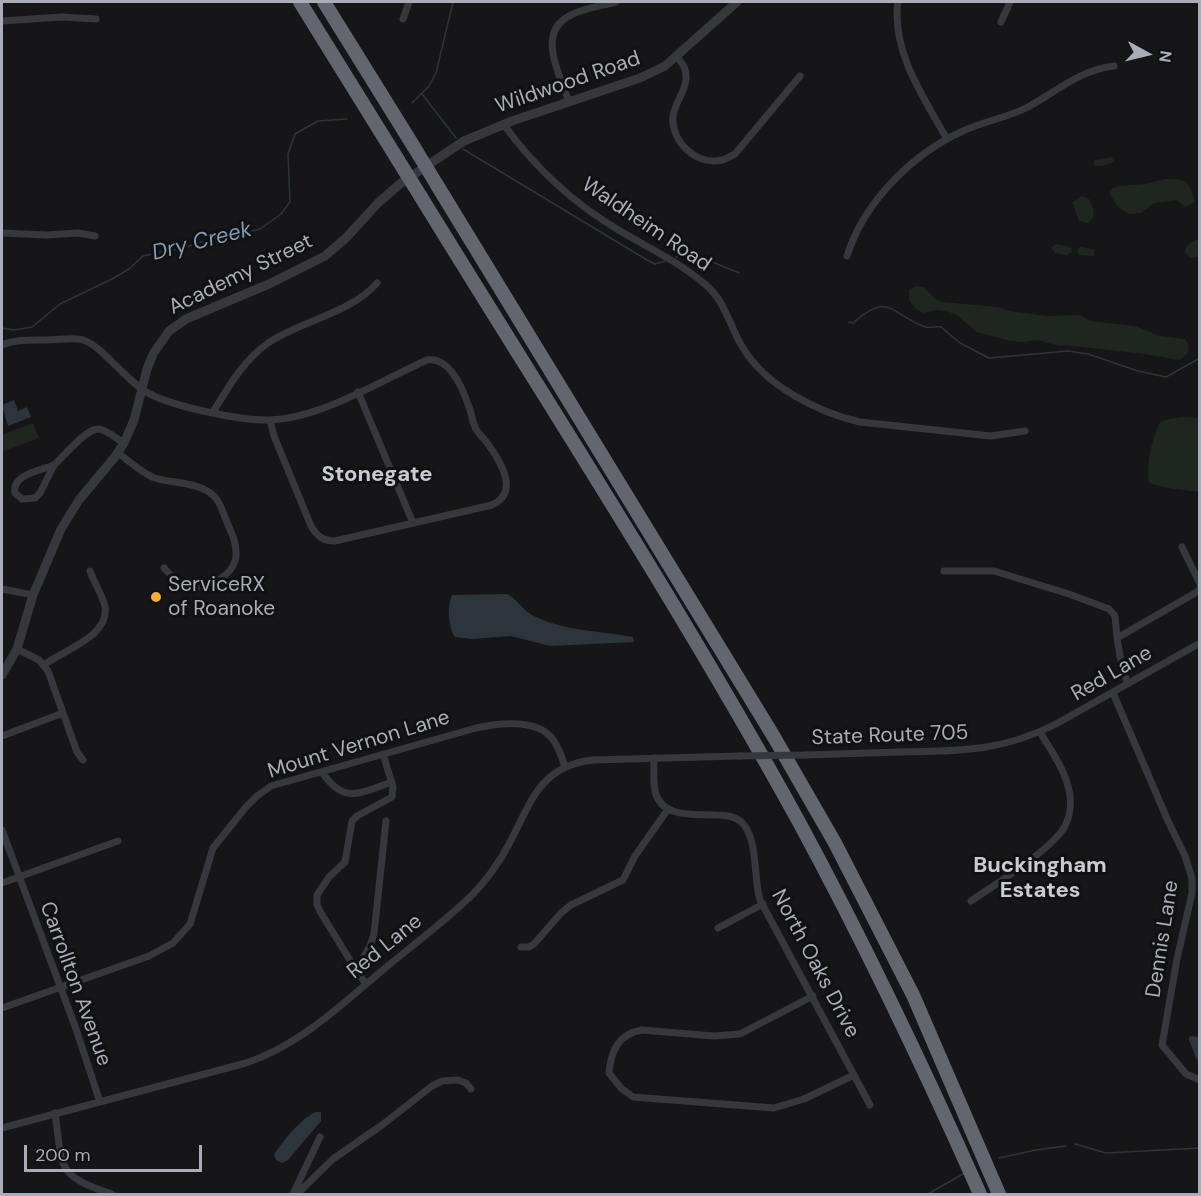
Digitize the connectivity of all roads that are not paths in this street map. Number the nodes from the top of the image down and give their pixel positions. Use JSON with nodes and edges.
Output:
{"nodes":[{"id":1,"x":300,"y":2,"type":"edge"},
{"id":2,"x":324,"y":2,"type":"edge"},
{"id":3,"x":409,"y":2,"type":"edge"},
{"id":4,"x":616,"y":2,"type":"edge"},
{"id":5,"x":737,"y":2,"type":"edge"},
{"id":6,"x":898,"y":2,"type":"edge"},
{"id":7,"x":1010,"y":2,"type":"edge"},
{"id":8,"x":96,"y":19,"type":"dead end"},
{"id":9,"x":403,"y":19,"type":"dead end"},
{"id":10,"x":2,"y":21,"type":"edge"},
{"id":11,"x":1002,"y":22,"type":"dead end"},
{"id":12,"x":677,"y":57,"type":"junction"},
{"id":13,"x":1114,"y":66,"type":"dead end"},
{"id":14,"x":800,"y":76,"type":"dead end"},
{"id":15,"x":569,"y":102,"type":"junction"},
{"id":16,"x":504,"y":124,"type":"junction"},
{"id":17,"x":947,"y":139,"type":"junction"},
{"id":18,"x":401,"y":183,"type":"joint"},
{"id":19,"x":6,"y":233,"type":"edge"},
{"id":20,"x":95,"y":236,"type":"dead end"},
{"id":21,"x":847,"y":256,"type":"dead end"},
{"id":22,"x":377,"y":283,"type":"dead end"},
{"id":23,"x":2,"y":345,"type":"edge"},
{"id":24,"x":142,"y":390,"type":"junction"},
{"id":25,"x":358,"y":392,"type":"junction"},
{"id":26,"x":213,"y":412,"type":"junction"},
{"id":27,"x":270,"y":420,"type":"junction"},
{"id":28,"x":1025,"y":431,"type":"dead end"},
{"id":29,"x":124,"y":443,"type":"junction"},
{"id":30,"x":118,"y":453,"type":"junction"},
{"id":31,"x":54,"y":465,"type":"junction"},
{"id":32,"x":413,"y":523,"type":"junction"},
{"id":33,"x":1182,"y":547,"type":"dead end"},
{"id":34,"x":164,"y":568,"type":"dead end"},
{"id":35,"x":90,"y":571,"type":"dead end"},
{"id":36,"x":944,"y":571,"type":"dead end"},
{"id":37,"x":1200,"y":586,"type":"edge"},
{"id":38,"x":2,"y":589,"type":"edge"},
{"id":39,"x":33,"y":595,"type":"junction"},
{"id":40,"x":1117,"y":638,"type":"junction"},
{"id":41,"x":1200,"y":643,"type":"edge"},
{"id":42,"x":17,"y":649,"type":"junction"},
{"id":43,"x":44,"y":665,"type":"junction"},
{"id":44,"x":2,"y":675,"type":"edge"},
{"id":45,"x":1128,"y":684,"type":"junction"},
{"id":46,"x":1113,"y":693,"type":"junction"},
{"id":47,"x":63,"y":713,"type":"junction"},
{"id":48,"x":1040,"y":732,"type":"junction"},
{"id":49,"x":2,"y":736,"type":"edge"},
{"id":50,"x":383,"y":754,"type":"junction"},
{"id":51,"x":739,"y":756,"type":"joint"},
{"id":52,"x":654,"y":758,"type":"junction"},
{"id":53,"x":83,"y":760,"type":"dead end"},
{"id":54,"x":565,"y":767,"type":"junction"},
{"id":55,"x":322,"y":772,"type":"junction"},
{"id":56,"x":392,"y":782,"type":"junction"},
{"id":57,"x":668,"y":809,"type":"junction"},
{"id":58,"x":386,"y":820,"type":"dead end"},
{"id":59,"x":2,"y":830,"type":"edge"},
{"id":60,"x":118,"y":841,"type":"dead end"},
{"id":61,"x":18,"y":877,"type":"junction"},
{"id":62,"x":2,"y":883,"type":"edge"},
{"id":63,"x":971,"y":901,"type":"dead end"},
{"id":64,"x":763,"y":904,"type":"junction"},
{"id":65,"x":718,"y":928,"type":"dead end"},
{"id":66,"x":521,"y":947,"type":"dead end"},
{"id":67,"x":356,"y":970,"type":"junction"},
{"id":68,"x":366,"y":984,"type":"junction"},
{"id":69,"x":60,"y":987,"type":"junction"},
{"id":70,"x":813,"y":996,"type":"junction"},
{"id":71,"x":2,"y":1008,"type":"edge"},
{"id":72,"x":854,"y":1075,"type":"junction"},
{"id":73,"x":1200,"y":1080,"type":"edge"},
{"id":74,"x":471,"y":1089,"type":"dead end"},
{"id":75,"x":100,"y":1101,"type":"junction"},
{"id":76,"x":870,"y":1105,"type":"dead end"},
{"id":77,"x":55,"y":1113,"type":"junction"},
{"id":78,"x":2,"y":1128,"type":"edge"},
{"id":79,"x":320,"y":1137,"type":"dead end"},
{"id":80,"x":112,"y":1194,"type":"edge"},
{"id":81,"x":292,"y":1194,"type":"edge"},
{"id":82,"x":297,"y":1194,"type":"edge"},
{"id":83,"x":980,"y":1194,"type":"edge"},
{"id":84,"x":999,"y":1194,"type":"edge"}],
"edges":[{"from":1,"to":83,"type":"highway","bridge":true},
{"from":2,"to":84,"type":"highway","bridge":true},
{"from":3,"to":9,"type":"street"},
{"from":4,"to":15,"type":"street"},
{"from":5,"to":12,"type":"street","name":"Wildwood Road"},
{"from":6,"to":17,"type":"street"},
{"from":7,"to":11,"type":"street"},
{"from":8,"to":10,"type":"street"},
{"from":12,"to":14,"type":"street"},
{"from":12,"to":15,"type":"street","name":"Wildwood Road"},
{"from":13,"to":17,"type":"street"},
{"from":15,"to":16,"type":"street","name":"Wildwood Road"},
{"from":16,"to":18,"type":"street","name":"Wildwood Road"},
{"from":16,"to":28,"type":"street","name":"Waldheim Road"},
{"from":17,"to":21,"type":"street"},
{"from":18,"to":24,"type":"street","name":"Academy Street"},
{"from":19,"to":20,"type":"street"},
{"from":22,"to":26,"type":"street"},
{"from":23,"to":24,"type":"street"},
{"from":24,"to":26,"type":"street"},
{"from":24,"to":29,"type":"street","name":"Academy Street"},
{"from":25,"to":27,"type":"street"},
{"from":25,"to":32,"type":"street"},
{"from":25,"to":32,"type":"street"},
{"from":26,"to":27,"type":"street"},
{"from":27,"to":32,"type":"street"},
{"from":29,"to":30,"type":"street","name":"Academy Street"},
{"from":29,"to":31,"type":"street"},
{"from":30,"to":34,"type":"street"},
{"from":30,"to":39,"type":"street","name":"Academy Street"},
{"from":31,"to":31,"type":"street"},
{"from":33,"to":37,"type":"street"},
{"from":35,"to":43,"type":"street"},
{"from":36,"to":40,"type":"street"},
{"from":37,"to":40,"type":"street"},
{"from":38,"to":39,"type":"street"},
{"from":39,"to":42,"type":"street","name":"Academy Street"},
{"from":40,"to":45,"type":"street"},
{"from":41,"to":45,"type":"street","name":"Red Lane"},
{"from":42,"to":43,"type":"street"},
{"from":42,"to":44,"type":"street","name":"Academy Street"},
{"from":43,"to":47,"type":"street"},
{"from":45,"to":46,"type":"street","name":"Red Lane"},
{"from":46,"to":48,"type":"street","name":"Red Lane"},
{"from":46,"to":73,"type":"street","name":"Dennis Lane"},
{"from":47,"to":49,"type":"street"},
{"from":47,"to":53,"type":"street"},
{"from":48,"to":51,"type":"street","name":"State Route 705","bridge":true},
{"from":48,"to":63,"type":"street"},
{"from":50,"to":54,"type":"street","name":"Mount Vernon Lane"},
{"from":50,"to":55,"type":"street","name":"Mount Vernon Lane"},
{"from":50,"to":56,"type":"street"},
{"from":51,"to":52,"type":"street","name":"Red Lane"},
{"from":52,"to":54,"type":"street","name":"Red Lane"},
{"from":52,"to":57,"type":"street"},
{"from":54,"to":68,"type":"street","name":"Red Lane"},
{"from":55,"to":56,"type":"street"},
{"from":55,"to":69,"type":"street","name":"Mount Vernon Lane"},
{"from":56,"to":67,"type":"street"},
{"from":57,"to":64,"type":"street","name":"North Oaks Drive"},
{"from":57,"to":66,"type":"street"},
{"from":58,"to":67,"type":"street"},
{"from":59,"to":61,"type":"street","name":"Carrollton Avenue"},
{"from":60,"to":61,"type":"street"},
{"from":61,"to":62,"type":"street"},
{"from":61,"to":69,"type":"street","name":"Carrollton Avenue"},
{"from":64,"to":65,"type":"street"},
{"from":64,"to":70,"type":"street","name":"North Oaks Drive"},
{"from":67,"to":68,"type":"street"},
{"from":68,"to":75,"type":"street","name":"Red Lane"},
{"from":69,"to":71,"type":"street","name":"Mount Vernon Lane"},
{"from":69,"to":75,"type":"street","name":"Carrollton Avenue"},
{"from":70,"to":72,"type":"street","name":"North Oaks Drive"},
{"from":70,"to":72,"type":"street"},
{"from":72,"to":76,"type":"street","name":"North Oaks Drive"},
{"from":74,"to":82,"type":"street"},
{"from":75,"to":77,"type":"street","name":"Red Lane"},
{"from":77,"to":78,"type":"street","name":"Red Lane"},
{"from":77,"to":80,"type":"street"},
{"from":79,"to":81,"type":"street"}]}
